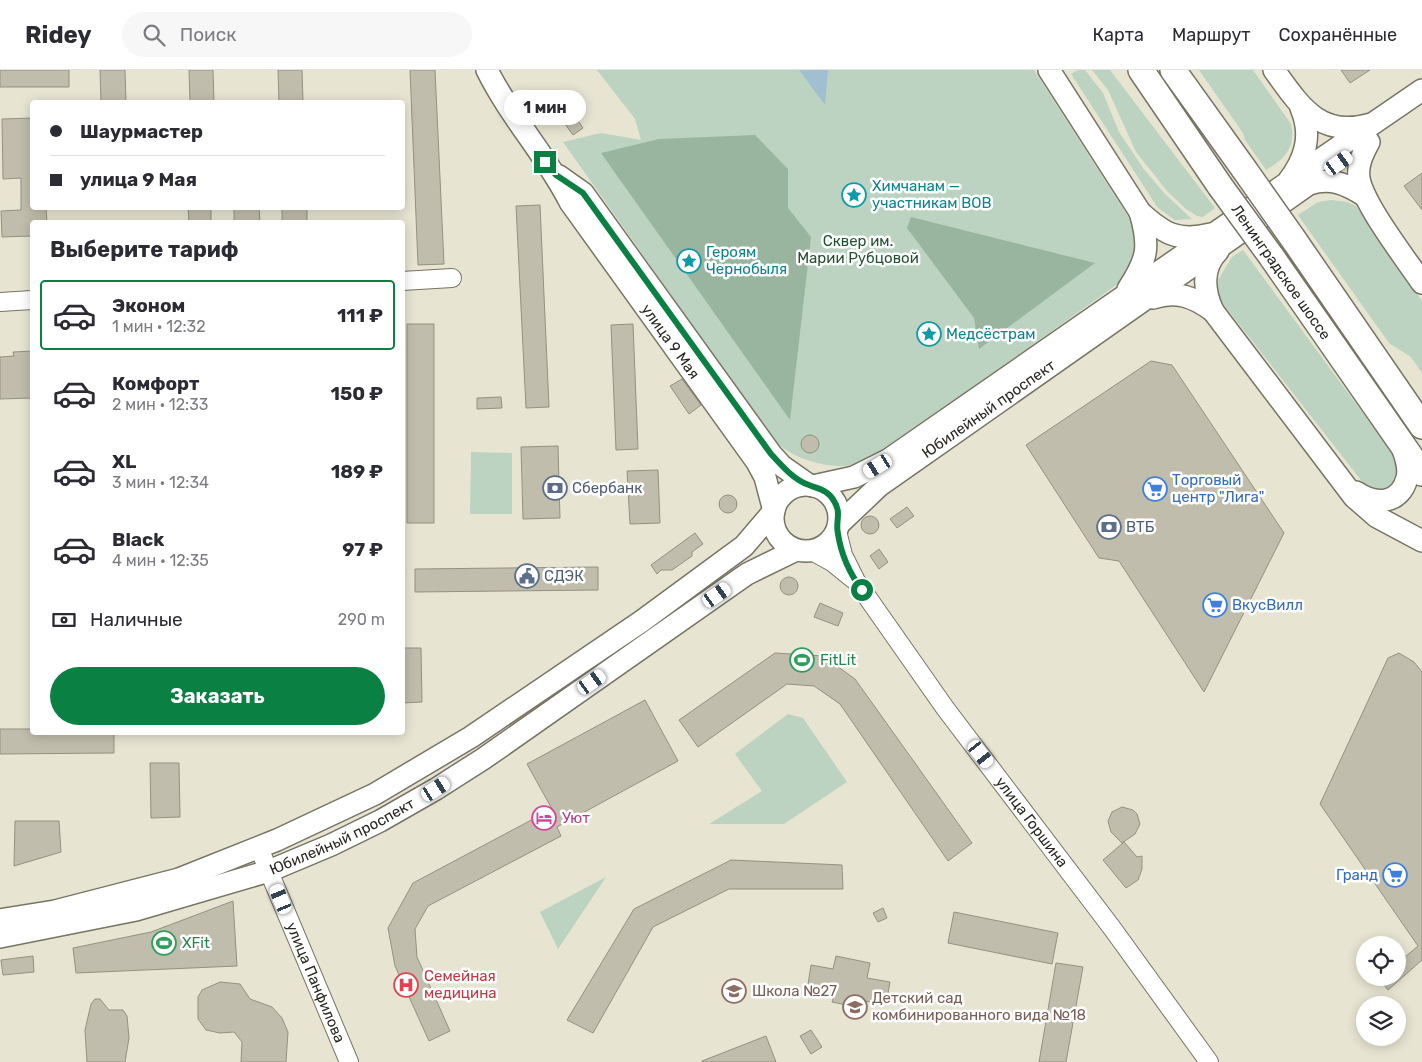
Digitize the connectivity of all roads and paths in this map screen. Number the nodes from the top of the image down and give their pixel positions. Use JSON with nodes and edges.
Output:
{"nodes":[{"id":1,"x":487,"y":70,"type":"edge"},
{"id":2,"x":1049,"y":70,"type":"edge"},
{"id":3,"x":1141,"y":70,"type":"edge"},
{"id":4,"x":1173,"y":70,"type":"edge"},
{"id":5,"x":1274,"y":70,"type":"edge"},
{"id":6,"x":1422,"y":90,"type":"edge"},
{"id":7,"x":1422,"y":106,"type":"edge"},
{"id":8,"x":1301,"y":108,"type":"junction"},
{"id":9,"x":1371,"y":132,"type":"junction"},
{"id":10,"x":556,"y":175,"type":"junction"},
{"id":11,"x":1287,"y":183,"type":"junction"},
{"id":12,"x":1309,"y":184,"type":"junction"},
{"id":13,"x":1365,"y":196,"type":"junction"},
{"id":14,"x":1140,"y":212,"type":"junction"},
{"id":15,"x":1218,"y":239,"type":"junction"},
{"id":16,"x":452,"y":278,"type":"dead end"},
{"id":17,"x":405,"y":281,"type":"edge"},
{"id":18,"x":1422,"y":283,"type":"edge"},
{"id":19,"x":1134,"y":298,"type":"junction"},
{"id":20,"x":30,"y":300,"type":"edge"},
{"id":21,"x":0,"y":302,"type":"edge"},
{"id":22,"x":1213,"y":311,"type":"junction"},
{"id":23,"x":1422,"y":426,"type":"edge"},
{"id":24,"x":1400,"y":442,"type":"junction"},
{"id":25,"x":1422,"y":473,"type":"edge"},
{"id":26,"x":1343,"y":482,"type":"junction"},
{"id":27,"x":811,"y":486,"type":"junction"},
{"id":28,"x":774,"y":512,"type":"junction"},
{"id":29,"x":838,"y":527,"type":"junction"},
{"id":30,"x":1422,"y":541,"type":"edge"},
{"id":31,"x":804,"y":550,"type":"junction"},
{"id":32,"x":856,"y":581,"type":"junction"},
{"id":33,"x":259,"y":848,"type":"junction"},
{"id":34,"x":269,"y":871,"type":"junction"},
{"id":35,"x":0,"y":920,"type":"edge"},
{"id":36,"x":0,"y":937,"type":"edge"},
{"id":37,"x":349,"y":1062,"type":"edge"},
{"id":38,"x":1209,"y":1062,"type":"edge"}],
"edges":[{"from":1,"to":10,"type":"main road","name":"улица 9 Мая"},
{"from":2,"to":14,"type":"main road"},
{"from":3,"to":24,"type":"highway","name":"Ленинградское шоссе","bridge":true},
{"from":4,"to":23,"type":"highway","name":"Ленинградское шоссе","bridge":true},
{"from":5,"to":8,"type":"main road"},
{"from":6,"to":9,"type":"main road"},
{"from":7,"to":9,"type":"main road"},
{"from":8,"to":9,"type":"main road"},
{"from":8,"to":11,"type":"main road"},
{"from":9,"to":11,"type":"main road"},
{"from":9,"to":12,"type":"main road"},
{"from":9,"to":13,"type":"main road"},
{"from":10,"to":27,"type":"main road","name":"улица 9 Мая"},
{"from":10,"to":28,"type":"main road","name":"улица 9 Мая"},
{"from":11,"to":15,"type":"main road"},
{"from":12,"to":13,"type":"main road"},
{"from":12,"to":15,"type":"main road"},
{"from":13,"to":18,"type":"main road"},
{"from":14,"to":15,"type":"main road"},
{"from":14,"to":19,"type":"main road"},
{"from":15,"to":19,"type":"main road"},
{"from":15,"to":22,"type":"main road"},
{"from":16,"to":17,"type":"street"},
{"from":19,"to":22,"type":"main road"},
{"from":19,"to":27,"type":"main road","name":"Юбилейный проспект"},
{"from":19,"to":29,"type":"main road","name":"Юбилейный проспект"},
{"from":20,"to":21,"type":"street"},
{"from":22,"to":26,"type":"main road"},
{"from":24,"to":25,"type":"highway","name":"Ленинградское шоссе"},
{"from":24,"to":26,"type":"main road"},
{"from":26,"to":30,"type":"main road"},
{"from":27,"to":28,"type":"main road","name":"Юбилейный проспект"},
{"from":27,"to":29,"type":"main road"},
{"from":28,"to":31,"type":"main road"},
{"from":28,"to":33,"type":"main road","name":"Юбилейный проспект"},
{"from":29,"to":31,"type":"main road","name":"Юбилейный проспект"},
{"from":29,"to":32,"type":"street","name":"улица Горшина"},
{"from":31,"to":32,"type":"street","name":"улица Горшина"},
{"from":31,"to":34,"type":"main road","name":"Юбилейный проспект"},
{"from":32,"to":38,"type":"street","name":"улица Горшина"},
{"from":33,"to":34,"type":"street","name":"улица Панфилова"},
{"from":33,"to":35,"type":"main road","name":"Юбилейный проспект"},
{"from":34,"to":36,"type":"main road","name":"Юбилейный проспект"},
{"from":34,"to":37,"type":"street","name":"улица Панфилова"}]}
